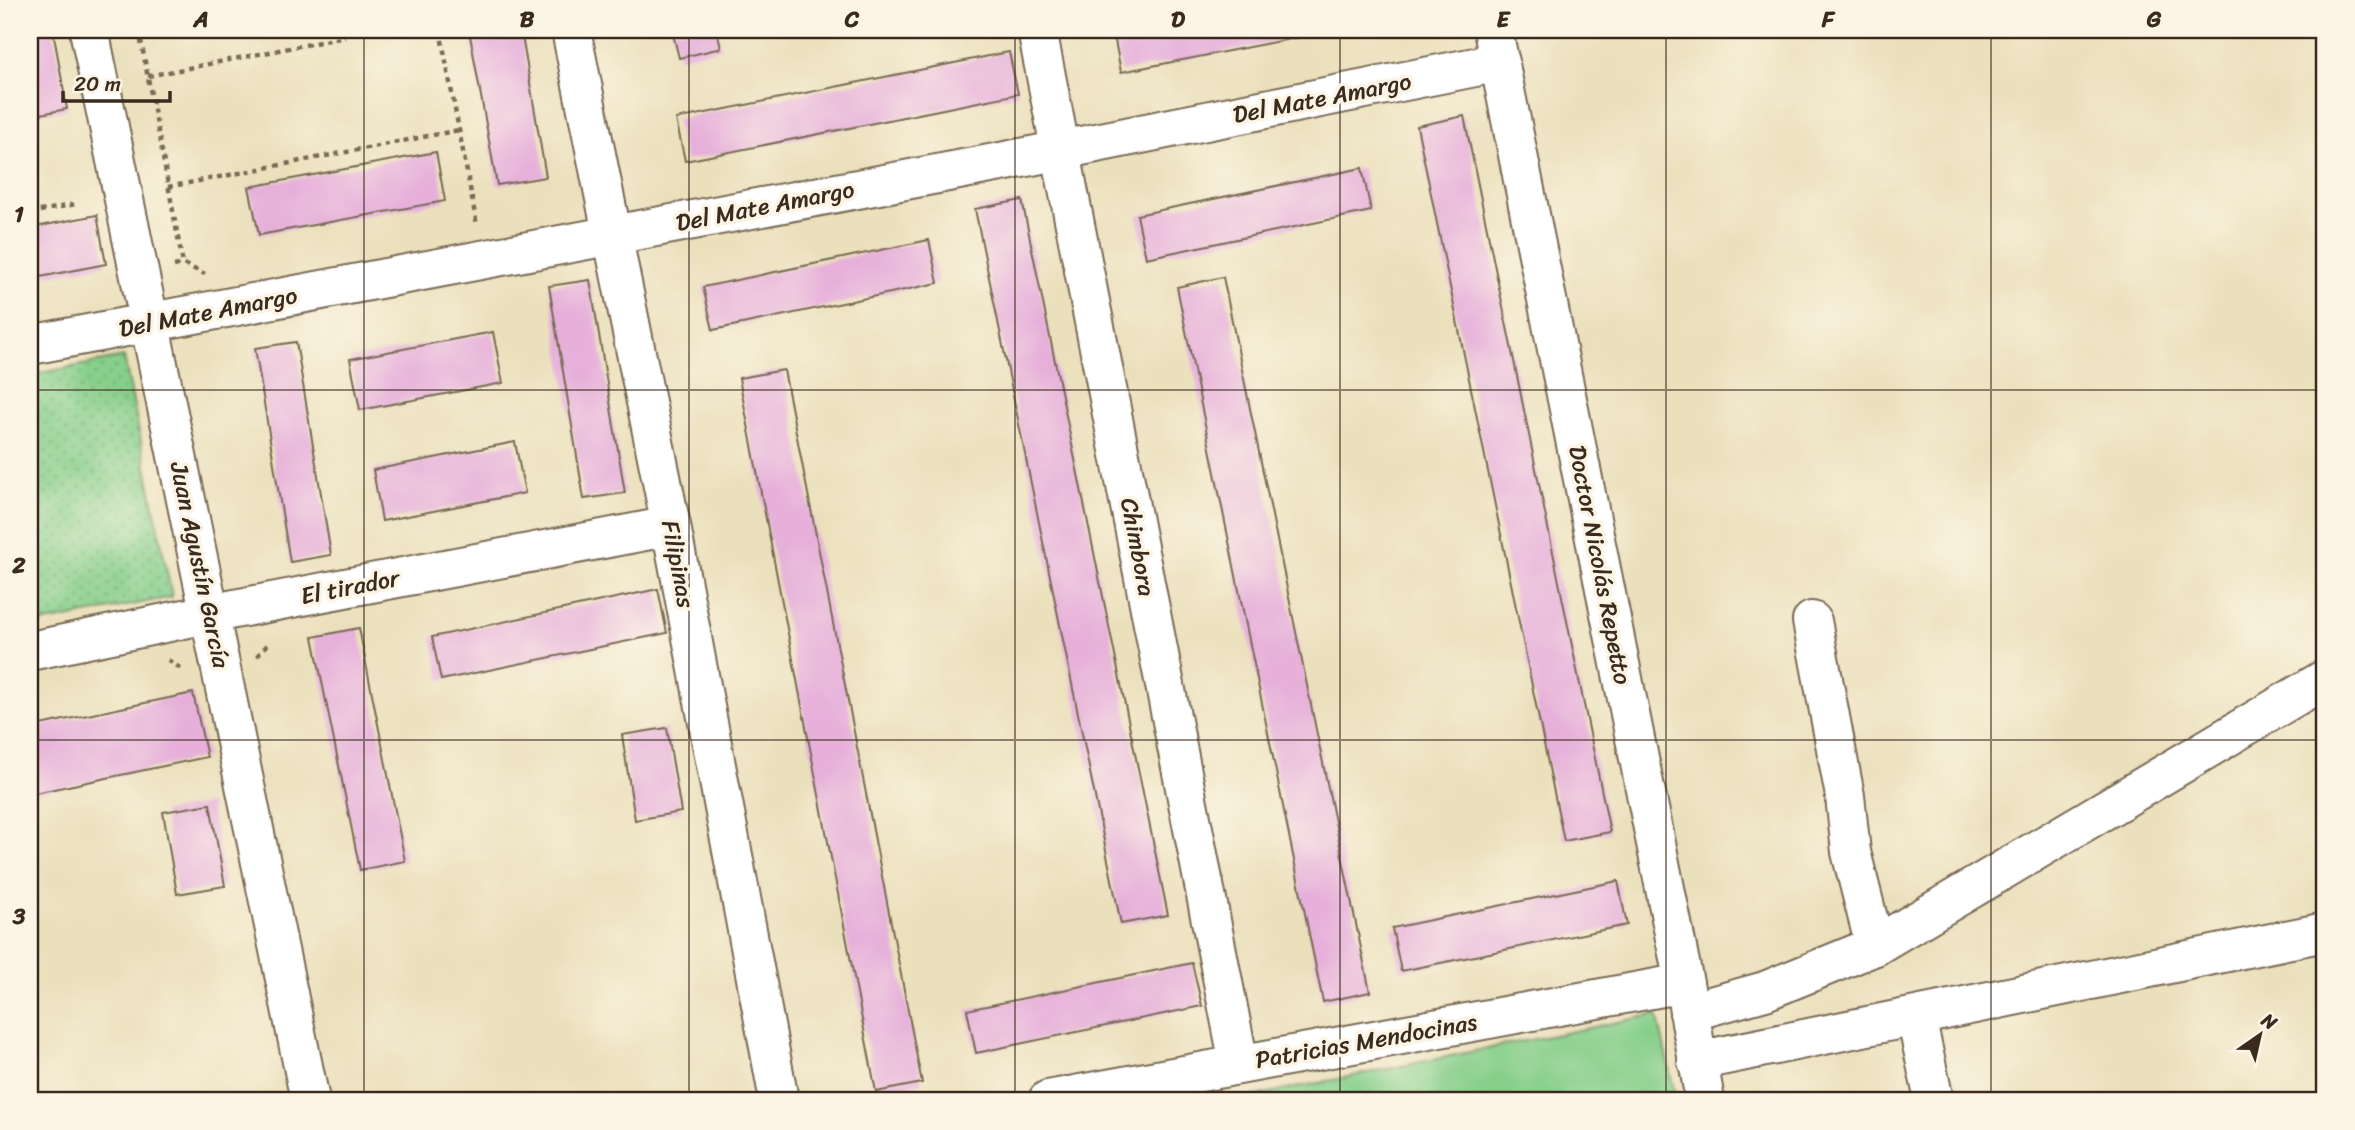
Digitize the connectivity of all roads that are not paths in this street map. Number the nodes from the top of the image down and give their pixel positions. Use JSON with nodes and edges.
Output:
{"nodes":[{"id":1,"x":89,"y":30,"type":"edge"},
{"id":2,"x":571,"y":30,"type":"edge"},
{"id":3,"x":1037,"y":30,"type":"edge"},
{"id":4,"x":1497,"y":46,"type":"edge"},
{"id":5,"x":1060,"y":151,"type":"junction"},
{"id":6,"x":612,"y":234,"type":"junction"},
{"id":7,"x":148,"y":323,"type":"junction"},
{"id":8,"x":30,"y":345,"type":"edge"},
{"id":9,"x":671,"y":526,"type":"junction"},
{"id":10,"x":208,"y":614,"type":"junction"},
{"id":11,"x":1812,"y":621,"type":"dead end"},
{"id":12,"x":30,"y":651,"type":"edge"},
{"id":13,"x":2325,"y":679,"type":"edge"},
{"id":14,"x":2325,"y":932,"type":"edge"},
{"id":15,"x":1875,"y":946,"type":"junction"},
{"id":16,"x":1687,"y":998,"type":"junction"},
{"id":17,"x":1916,"y":1017,"type":"junction"},
{"id":18,"x":1697,"y":1061,"type":"junction"},
{"id":19,"x":1239,"y":1064,"type":"junction"},
{"id":20,"x":310,"y":1100,"type":"edge"},
{"id":21,"x":779,"y":1100,"type":"edge"},
{"id":22,"x":1048,"y":1100,"type":"edge"},
{"id":23,"x":1705,"y":1100,"type":"edge"},
{"id":24,"x":1934,"y":1100,"type":"edge"}],
"edges":[{"from":1,"to":7,"type":"street","name":"Juan Agustín García"},
{"from":2,"to":6,"type":"street","name":"Filipinas"},
{"from":3,"to":5,"type":"street","name":"Chimbora"},
{"from":4,"to":5,"type":"street","name":"Del Mate Amargo"},
{"from":4,"to":16,"type":"street","name":"Doctor Nicolás Repetto"},
{"from":5,"to":6,"type":"street","name":"Del Mate Amargo"},
{"from":5,"to":19,"type":"street","name":"Chimbora"},
{"from":6,"to":7,"type":"street","name":"Del Mate Amargo"},
{"from":6,"to":9,"type":"street","name":"Filipinas"},
{"from":7,"to":8,"type":"street","name":"Del Mate Amargo"},
{"from":7,"to":10,"type":"street","name":"Juan Agustín García"},
{"from":9,"to":10,"type":"street","name":"El tirador"},
{"from":9,"to":21,"type":"street","name":"Filipinas"},
{"from":10,"to":12,"type":"street","name":"El tirador"},
{"from":10,"to":20,"type":"street","name":"Juan Agustín García"},
{"from":11,"to":15,"type":"street"},
{"from":13,"to":15,"type":"street","name":"Patricias Mendocinas"},
{"from":14,"to":17,"type":"street"},
{"from":15,"to":16,"type":"street","name":"Patricias Mendocinas"},
{"from":16,"to":18,"type":"street","name":"Doctor Nicolás Repetto"},
{"from":16,"to":19,"type":"street","name":"Patricias Mendocinas"},
{"from":17,"to":18,"type":"street"},
{"from":17,"to":24,"type":"street"},
{"from":18,"to":23,"type":"street","name":"Doctor Nicolás Repetto"},
{"from":19,"to":22,"type":"street","name":"Patricias Mendocinas"}]}
